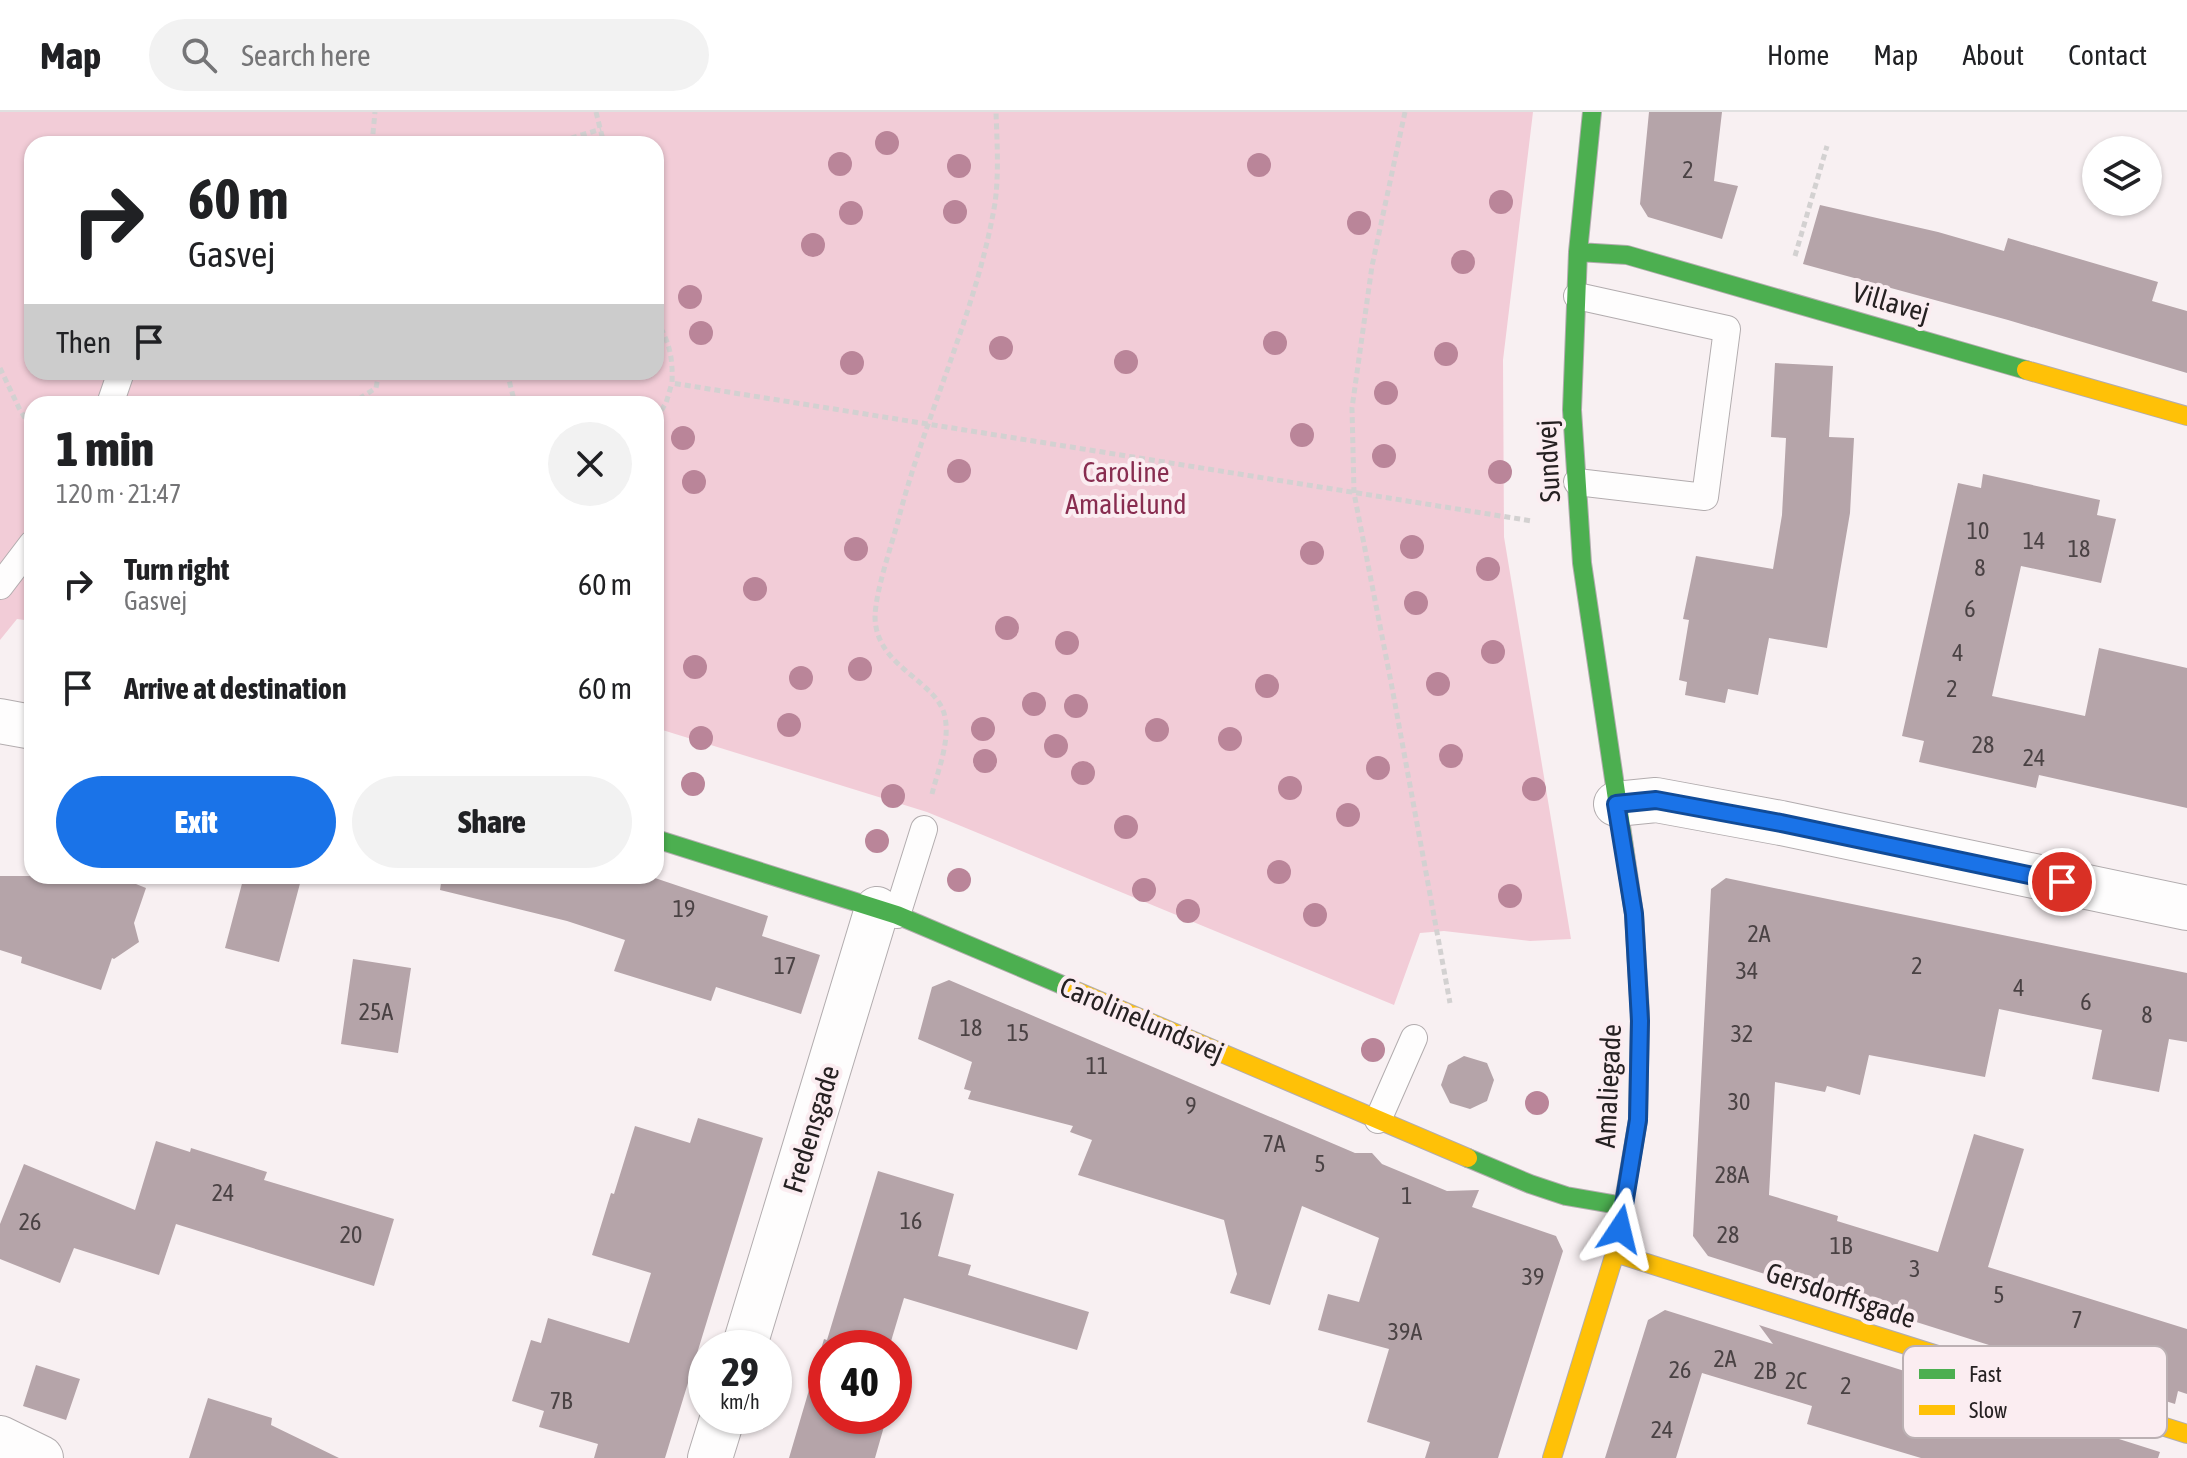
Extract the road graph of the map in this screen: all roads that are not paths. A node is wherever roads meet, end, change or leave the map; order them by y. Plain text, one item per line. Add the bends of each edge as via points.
1 (1592, 112) edge
2 (1578, 252) junction
3 (1577, 296) junction
4 (2187, 416) edge
5 (1577, 482) junction
6 (24, 554) edge
7 (0, 586) edge
8 (0, 721) edge
9 (24, 726) edge
10 (1616, 804) junction
11 (924, 829) road end
12 (664, 842) edge
13 (2187, 908) edge
14 (887, 912) junction
15 (1414, 1038) dead end
16 (1378, 1120) junction
17 (1624, 1206) junction
18 (1615, 1253) junction
19 (750, 1330) edge
20 (1909, 1346) edge
21 (2167, 1428) edge
22 (717, 1434) edge
23 (2187, 1434) edge
24 (0, 1438) edge
25 (41, 1458) edge
26 (710, 1458) edge
27 (1552, 1458) edge

1 - 2 street, Sundvej
2 - 3 street, Sundvej
2 - 4 street, Villavej via 1627,255
3 - 5 street, Sundvej via 1572,410
3 - 5 lane via 1727,329 1705,497
5 - 10 street, Sundvej via 1587,607
6 - 7 lane
8 - 9 street
10 - 13 street via 1656,800 1766,820
10 - 17 street, Amaliegade via 1634,914 1640,1021 1638,1120
11 - 14 lane
12 - 14 street, Carolinelundsvej
14 - 16 street, Carolinelundsvej
14 - 19 street, Fredensgade
15 - 16 lane
16 - 17 street, Carolinelundsvej via 1530,1184
17 - 18 street, Amaliegade
18 - 20 street, Gersdorffsgade
18 - 27 street, Amaliegade
21 - 23 street, Gersdorffsgade
22 - 26 street
24 - 25 street

